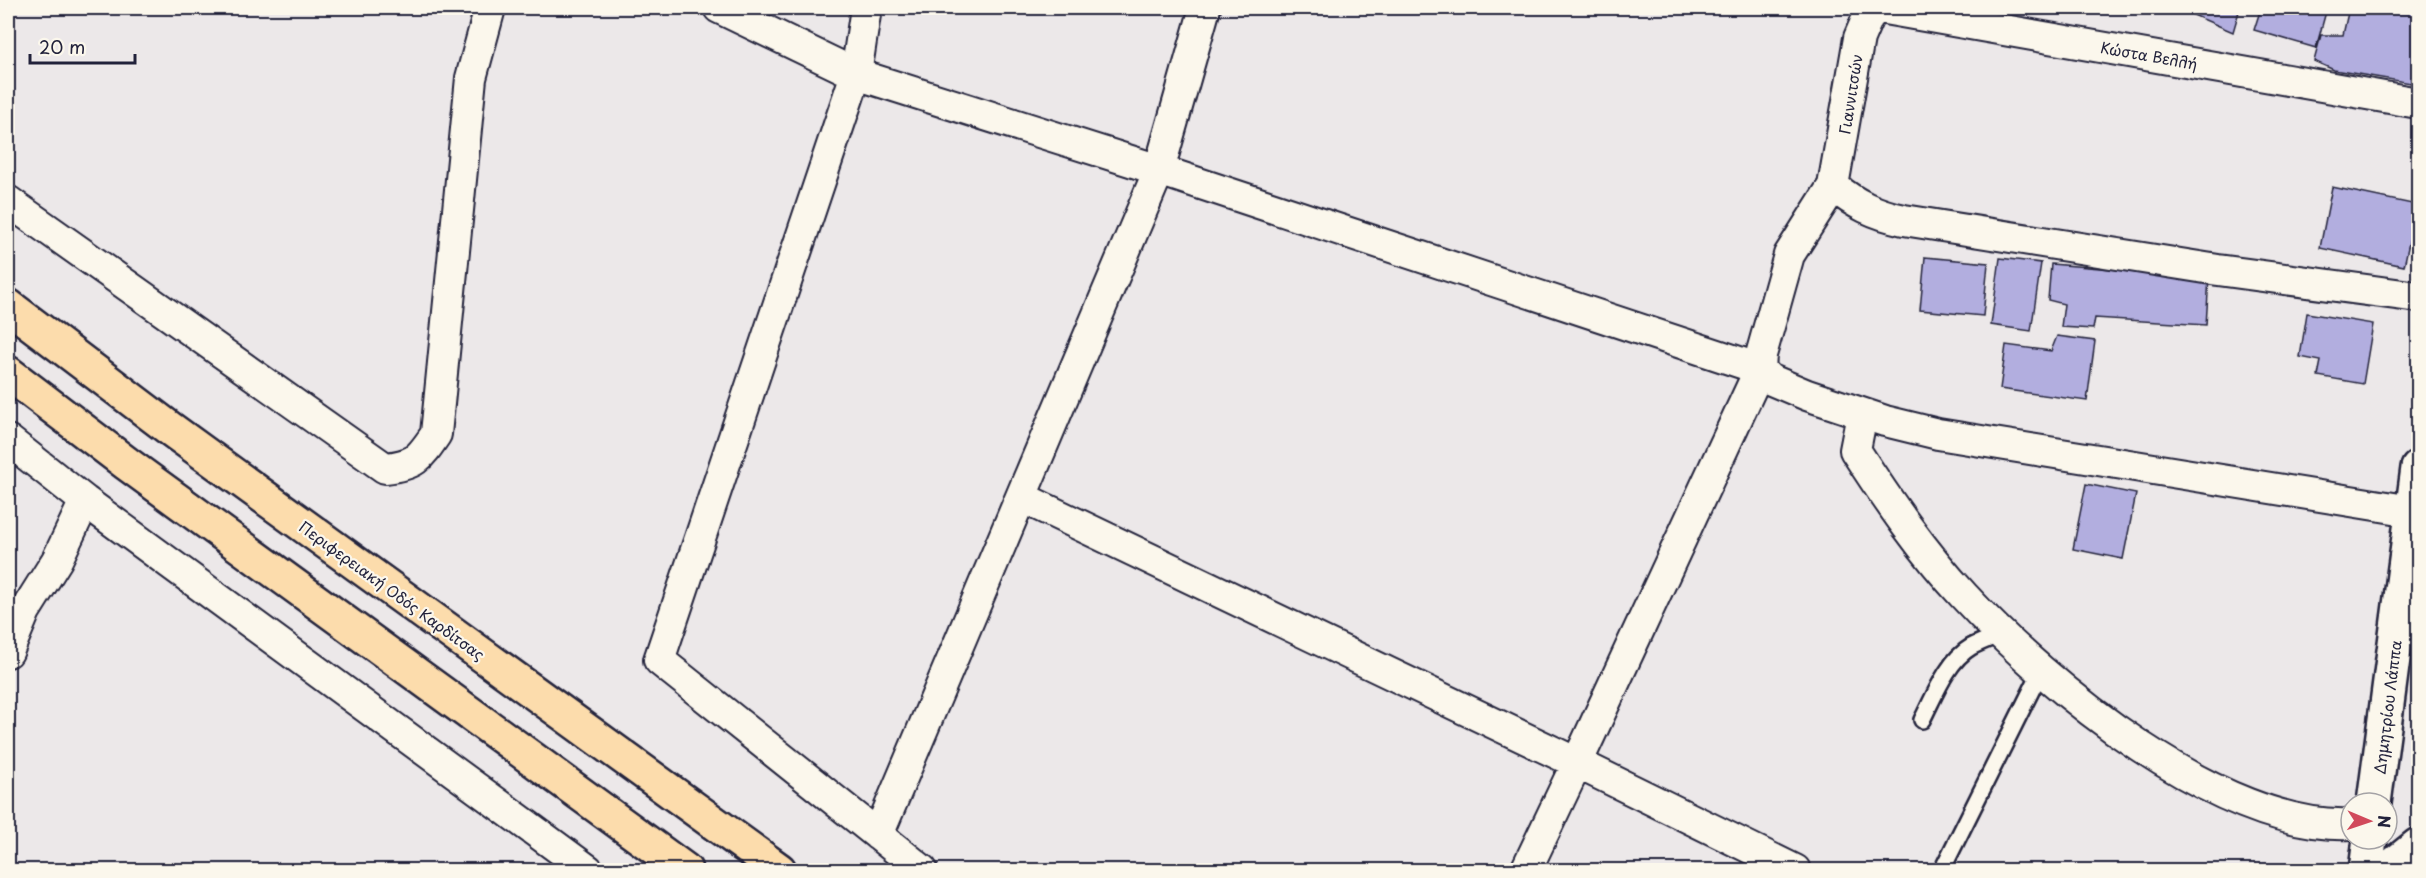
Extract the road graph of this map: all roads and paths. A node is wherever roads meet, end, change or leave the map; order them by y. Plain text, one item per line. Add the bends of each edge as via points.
1 (490, 8) edge
2 (719, 8) edge
3 (866, 8) edge
4 (1205, 8) edge
5 (1878, 8) edge
6 (856, 74) junction
7 (2418, 103) edge
8 (1159, 170) junction
9 (1833, 186) junction
10 (8, 201) edge
11 (2418, 297) edge
12 (8, 306) edge
13 (1760, 369) junction
14 (8, 373) edge
15 (1862, 414) junction
16 (8, 440) edge
17 (2418, 468) edge
18 (1021, 497) junction
19 (85, 501) junction
20 (2412, 511) junction
21 (2001, 634) junction
22 (8, 652) edge
23 (2041, 671) junction
24 (1922, 720) dead end
25 (1577, 763) junction
26 (2376, 791) edge
27 (2339, 825) edge
28 (878, 835) junction
29 (2418, 845) edge
30 (2368, 851) edge
31 (588, 870) edge
32 (685, 870) edge
33 (780, 870) edge
34 (922, 870) edge
35 (1526, 870) edge
36 (1795, 870) edge
37 (1942, 870) edge
38 (2366, 870) edge
39 (2387, 870) edge

1 - 10 street via 471,78 436,434 424,452 408,465 385,468
2 - 6 street
3 - 6 street
4 - 8 street
5 - 7 street, Κώστα Βελλή
5 - 9 street, Γιαννιτσών via 1868,17 1859,38
6 - 8 street
6 - 28 street via 659,660
8 - 13 street
8 - 18 street
9 - 11 street via 1855,204 1887,216 2218,270
9 - 13 street via 1789,255
12 - 33 main road, Περιφερειακή Οδός Καρδίτσας via 559,713
13 - 15 street via 1769,379
13 - 25 street
14 - 32 main road
15 - 20 street via 1984,443
15 - 21 street via 1855,450 1933,559
16 - 19 street
17 - 20 street, Δημητρίου Λάππα
18 - 25 street
18 - 28 street
19 - 22 street via 57,560 25,611
19 - 31 street
20 - 26 street, Δημητρίου Λάππα
21 - 23 street
21 - 24 lane via 1971,647 1959,658
23 - 27 street via 2180,772 2217,791 2294,818
23 - 37 lane
25 - 35 street
25 - 36 street
28 - 34 street
29 - 39 street
30 - 38 street

